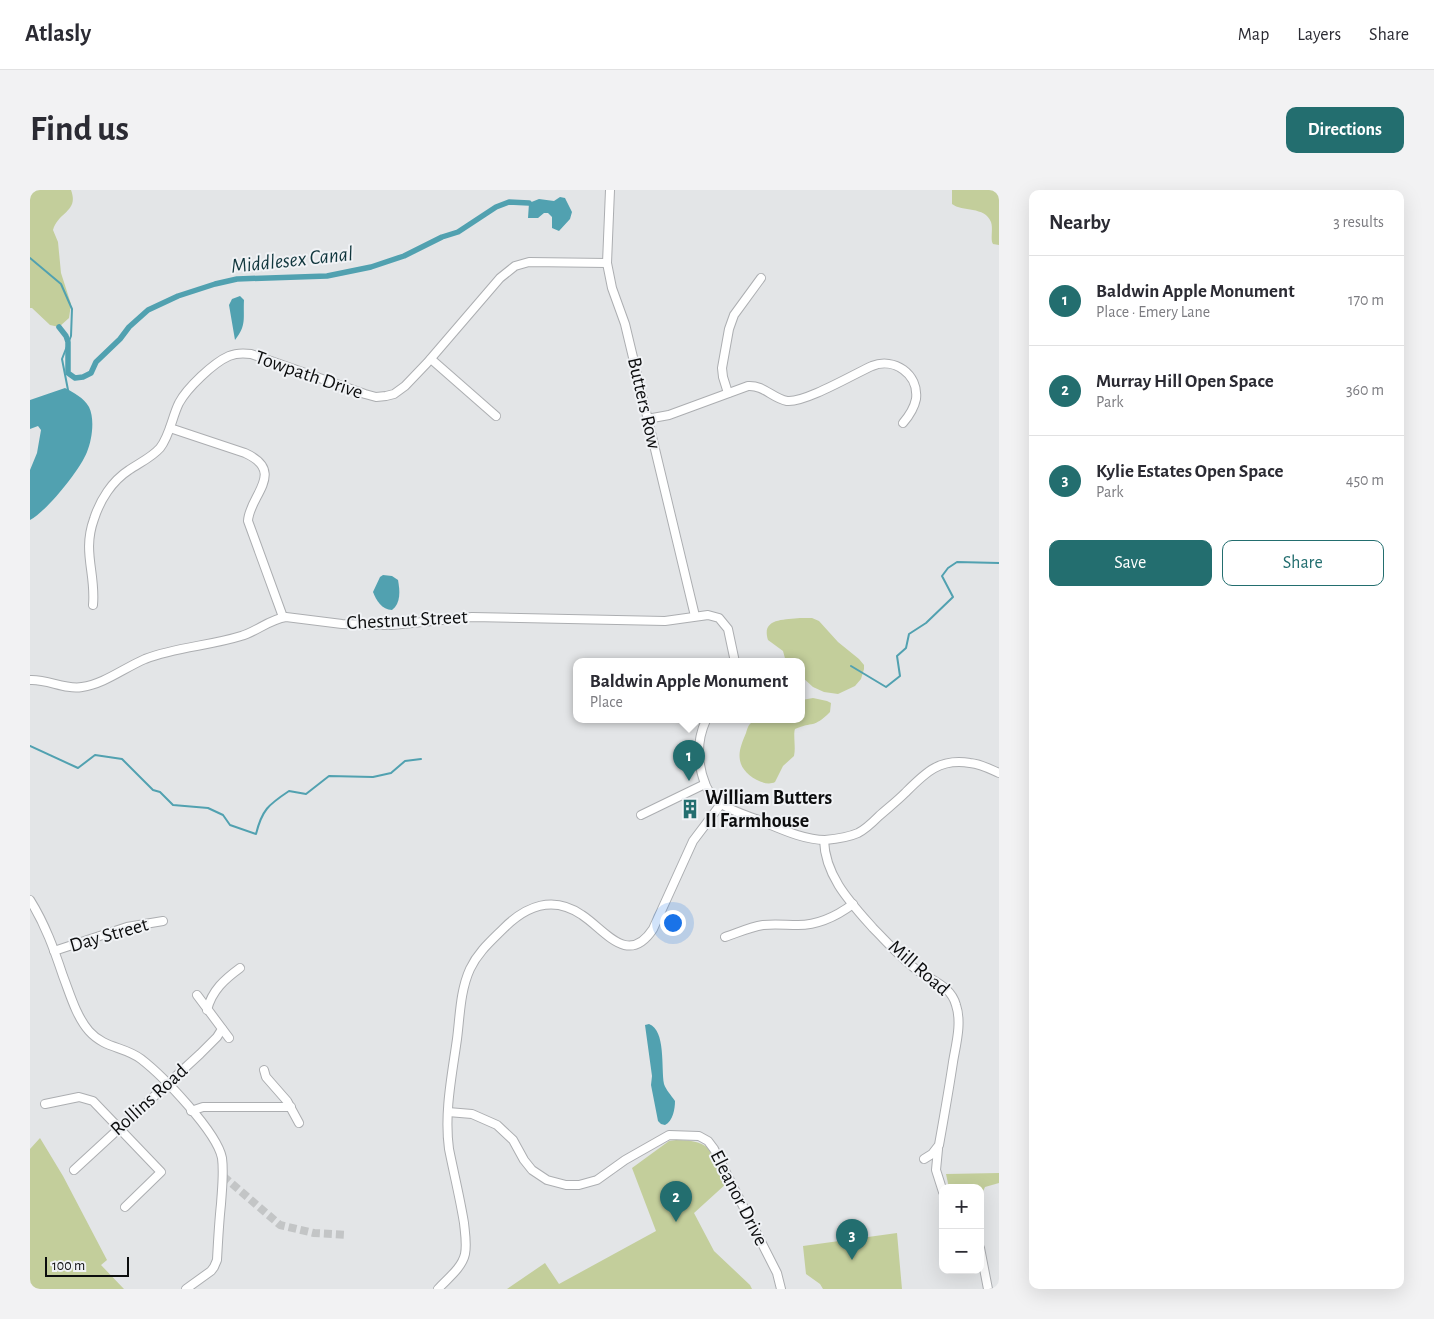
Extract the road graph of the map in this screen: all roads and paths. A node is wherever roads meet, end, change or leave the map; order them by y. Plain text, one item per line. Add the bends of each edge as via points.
1 (610, 190) edge
2 (607, 264) junction
3 (761, 278) dead end
4 (431, 359) junction
5 (728, 393) junction
6 (496, 416) dead end
7 (647, 418) junction
8 (903, 423) dead end
9 (170, 428) junction
10 (93, 605) dead end
11 (694, 616) junction
12 (283, 617) junction
13 (734, 658) edge
14 (30, 680) edge
15 (705, 723) edge
16 (999, 773) edge
17 (705, 784) junction
18 (721, 804) junction
19 (641, 814) dead end
20 (824, 840) junction
21 (30, 900) edge
22 (853, 904) junction
23 (163, 921) dead end
24 (725, 937) dead end
25 (54, 950) junction
26 (240, 968) dead end
27 (197, 995) dead end
28 (207, 1010) junction
29 (222, 1029) junction
30 (229, 1038) dead end
31 (264, 1070) dead end
32 (167, 1084) junction
33 (45, 1104) dead end
34 (291, 1106) junction
35 (191, 1110) junction
36 (448, 1112) junction
37 (299, 1123) dead end
38 (119, 1126) junction
39 (939, 1144) junction
40 (924, 1159) dead end
41 (74, 1170) dead end
42 (940, 1184) edge
43 (124, 1207) dead end
44 (984, 1268) edge
45 (186, 1289) edge
46 (438, 1289) edge
47 (781, 1289) edge
48 (988, 1289) edge

1 - 2 street, Butters Row
2 - 4 street, Towpath Drive via 529,262 514,266
2 - 7 street, Butters Row
3 - 5 street via 734,315 729,329 722,371
4 - 6 street
4 - 9 street, Towpath Drive via 400,390 382,397 255,355 234,355 221,361 186,392
5 - 7 street via 669,416
5 - 8 street via 756,386 780,399 797,400 879,363 891,364 907,371 915,386 914,406
7 - 11 street, Butters Row
9 - 10 street, Towpath Drive via 160,448 121,476 109,488 98,508 89,546
9 - 12 street via 249,455 262,468 263,487 250,509 248,521
11 - 12 street, Chestnut Street via 665,620 472,617 392,625 342,624
11 - 13 street, Chestnut Street via 714,616 724,624 730,634
12 - 14 street, Chestnut Street via 241,636 146,659 84,687
15 - 17 street via 698,748
16 - 20 street via 968,762 937,766 862,830
17 - 18 street
17 - 19 street
18 - 20 street via 786,830
18 - 36 street via 693,841 653,929 640,942 620,944 576,911 545,905 521,913 486,946 475,960 464,984
20 - 22 street, Mill Road via 833,874
21 - 25 street via 45,924
22 - 24 street via 841,913 818,922 763,925
22 - 39 street, Mill Road via 905,960 947,989 956,1002 958,1031
23 - 25 street, Day Street
25 - 32 street via 73,1002 89,1031 103,1043 136,1055
26 - 28 street via 218,987
27 - 28 street
28 - 29 street
29 - 30 street
29 - 32 street, Rollins Road
31 - 34 street via 269,1081
32 - 35 street
32 - 38 street, Rollins Road
33 - 38 street via 88,1099
34 - 35 street via 203,1106
34 - 37 street
35 - 45 street via 218,1146 223,1176 215,1265
36 - 46 street via 449,1144 466,1241 460,1266
36 - 47 street, Eleanor Drive via 472,1114 497,1125 513,1140 532,1170 547,1180 566,1185 597,1180 666,1136 702,1137 714,1149 777,1273
38 - 41 street, Rollins Road
38 - 43 street via 162,1172
39 - 40 street
39 - 42 street, Mill Road via 936,1170
44 - 48 street

